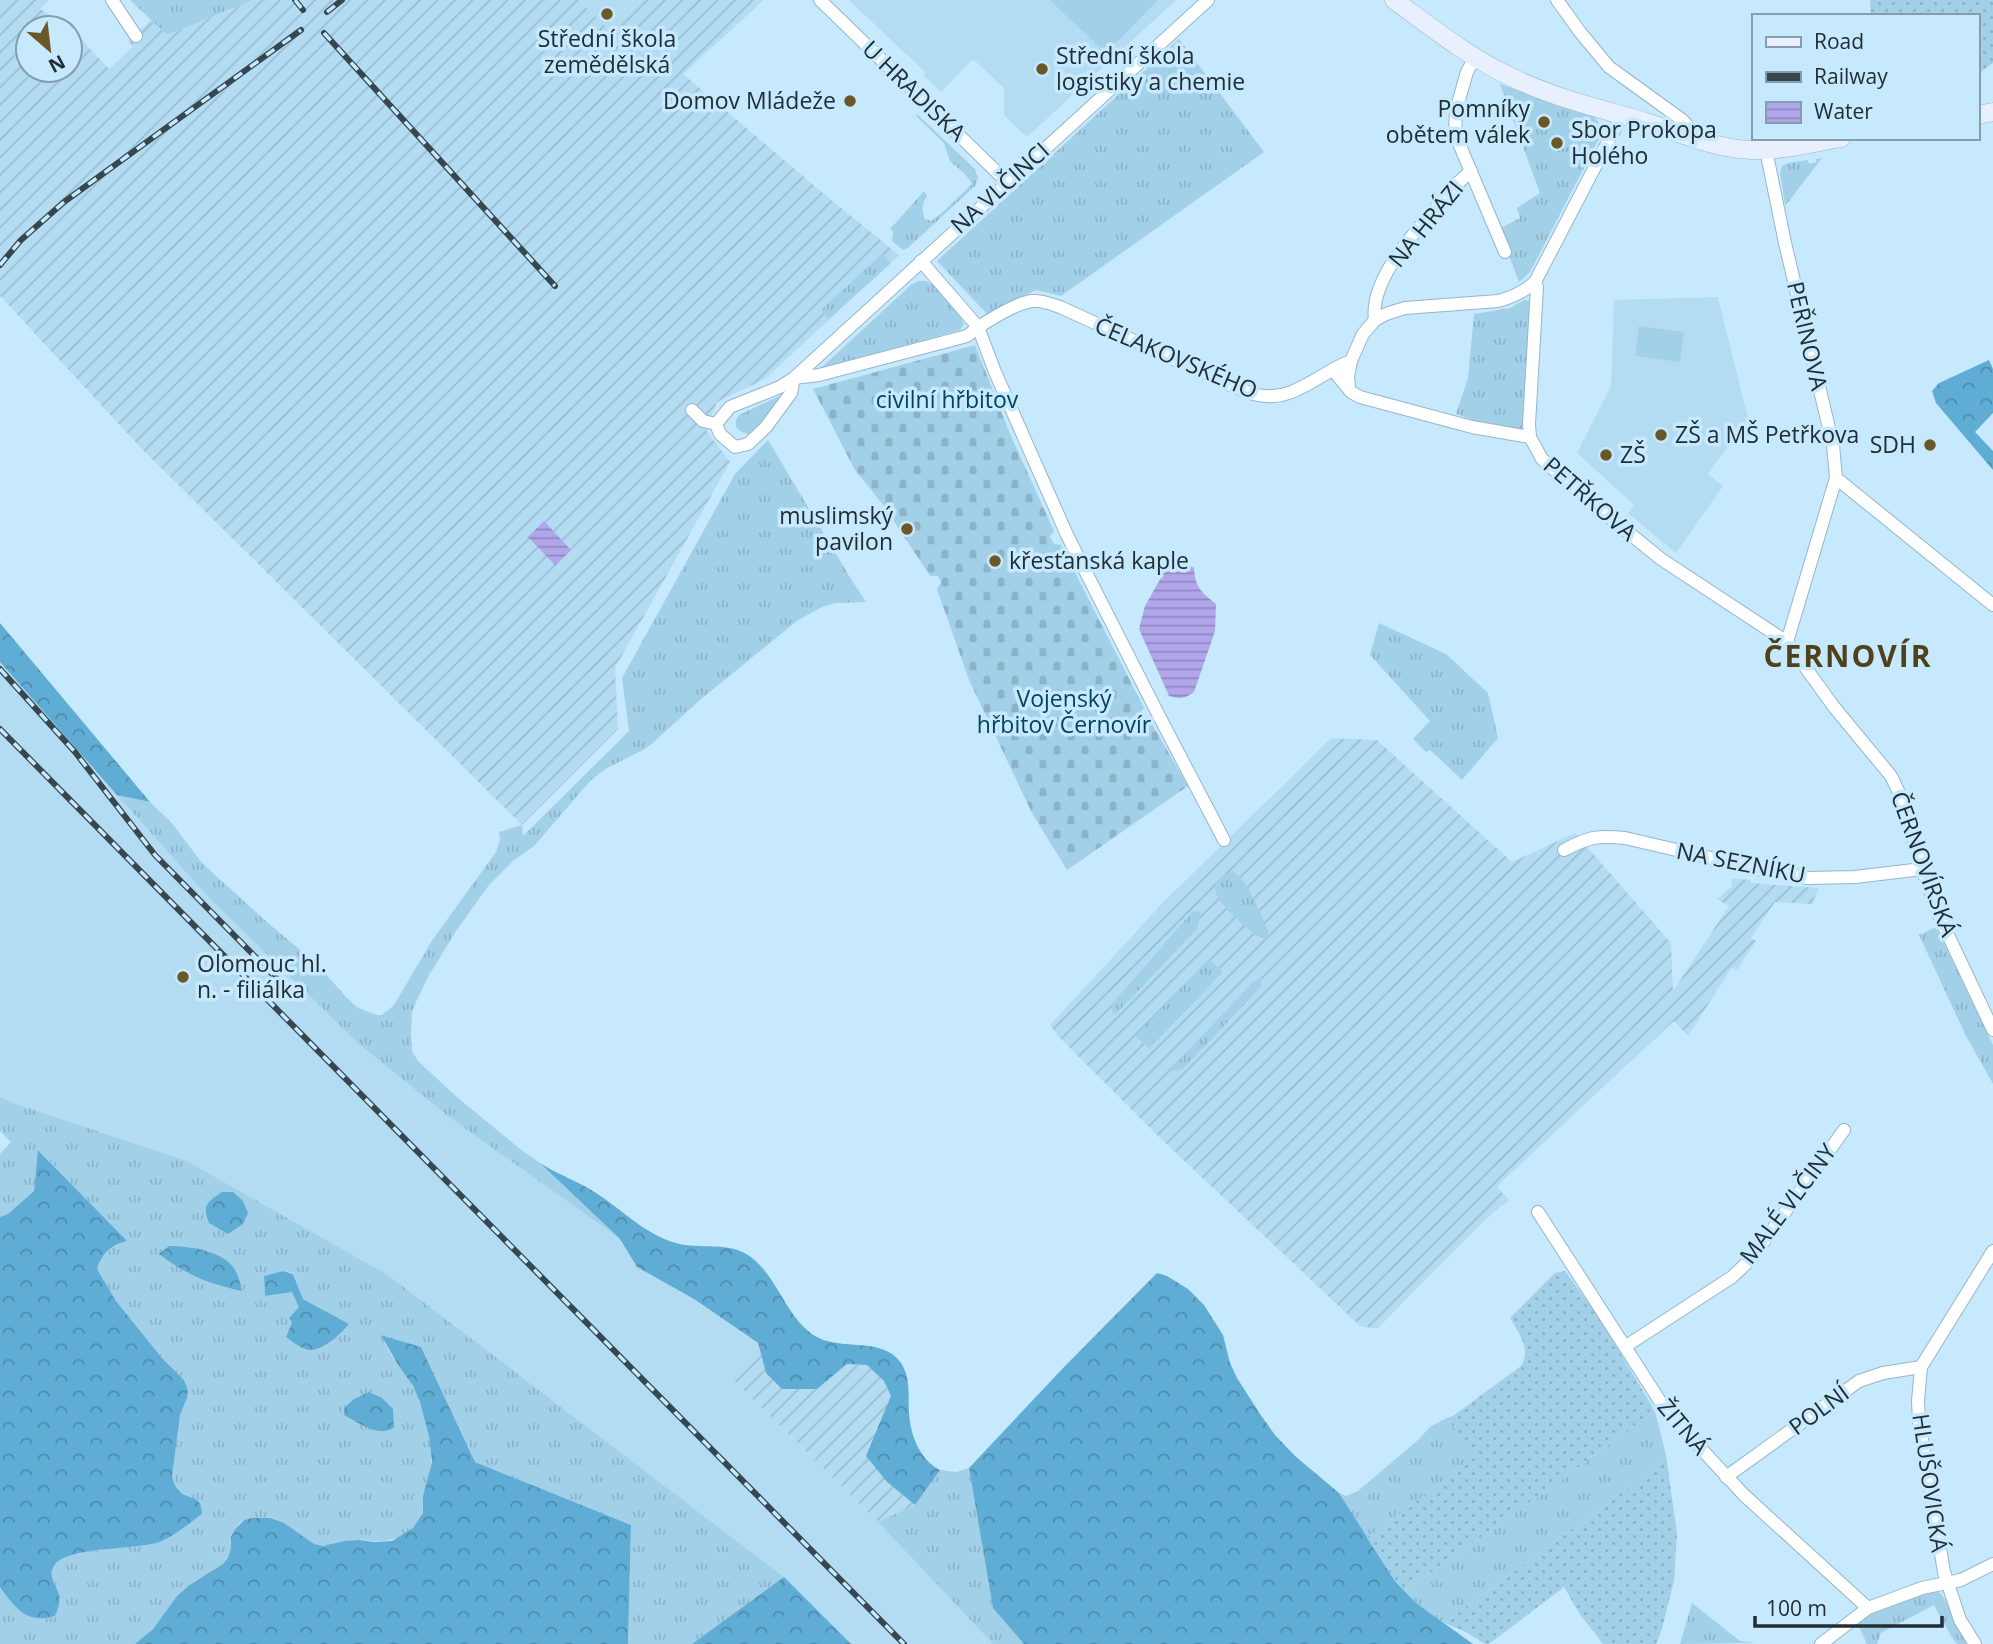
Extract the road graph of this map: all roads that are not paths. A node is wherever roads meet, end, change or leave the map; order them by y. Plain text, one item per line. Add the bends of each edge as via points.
1 (112, 0) edge
2 (820, 0) edge
3 (1208, 0) edge
4 (1394, 0) edge
5 (1547, 0) edge
6 (1561, 6) edge
7 (136, 36) dead end
8 (1475, 57) junction
9 (1622, 115) junction
10 (1693, 137) junction
11 (1828, 140) edge
12 (1766, 150) junction
13 (1471, 171) junction
14 (1007, 183) junction
15 (1505, 253) dead end
16 (921, 261) junction
17 (1535, 282) junction
18 (1374, 320) junction
19 (978, 327) junction
20 (1351, 361) junction
21 (1333, 370) junction
22 (794, 378) junction
23 (1349, 388) junction
24 (692, 410) dead end
25 (716, 424) junction
26 (1530, 437) junction
27 (1836, 478) junction
28 (1993, 605) edge
29 (1787, 642) junction
30 (1224, 840) dead end
31 (1564, 850) dead end
32 (1922, 869) junction
33 (1993, 1030) edge
34 (1844, 1130) dead end
35 (1538, 1212) dead end
36 (1993, 1251) edge
37 (1626, 1346) junction
38 (1921, 1367) junction
39 (1726, 1476) junction
40 (1993, 1564) edge
41 (1947, 1583) junction
42 (1868, 1608) junction
43 (1821, 1644) edge
44 (1975, 1644) edge

1 - 7 street
2 - 14 street, U HRADISKA
3 - 14 street, NA VLČINCI
4 - 8 street
5 - 6 street
6 - 10 street via 1614,71 1681,120
8 - 9 street via 1527,84
8 - 13 street via 1466,72 1454,123
9 - 10 street
9 - 17 street
10 - 12 street
11 - 12 street
12 - 27 street, PEŘINOVA via 1833,445
13 - 15 street
13 - 18 street, NA HRÁZI via 1395,257 1380,287
14 - 16 street, NA VLČINCI
16 - 19 street
16 - 22 street, NA VLČINCI
17 - 18 street via 1512,298 1405,308
17 - 26 street, PETŘKOVA
18 - 20 street
19 - 21 street, ČELAKOVSKÉHO via 1025,302 1044,302 1258,396 1282,395
19 - 22 street, ČELAKOVSKÉHO via 967,336
19 - 30 street via 1067,535
20 - 21 street, ČELAKOVSKÉHO
20 - 23 street
21 - 23 street
22 - 25 street, NA VLČINCI via 730,407
22 - 25 street, NA VLČINCI via 791,393 748,444 735,447 719,434
23 - 26 street via 1364,399
24 - 25 street via 703,421
26 - 29 street, PETŘKOVA via 1547,464 1648,550
27 - 28 street
27 - 29 street, PEŘINOVA
29 - 32 street, ČERNOVÍRSKÁ via 1891,776
31 - 32 street, NA SEZNÍKU via 1587,838 1606,836 1807,878
32 - 33 street, ČERNOVÍRSKÁ
34 - 37 street, MALÉ VLČINY via 1752,1258 1732,1277
35 - 37 street, ŽITNÁ
36 - 38 street, HLUŠOVICKÁ
37 - 39 street, ŽITNÁ via 1667,1412
38 - 39 street, POLNÍ via 1859,1381
38 - 41 street, HLUŠOVICKÁ via 1919,1422
39 - 42 street, ŽITNÁ
40 - 41 street
41 - 42 street
41 - 44 street, HLUŠOVICKÁ via 1960,1620
42 - 43 street

